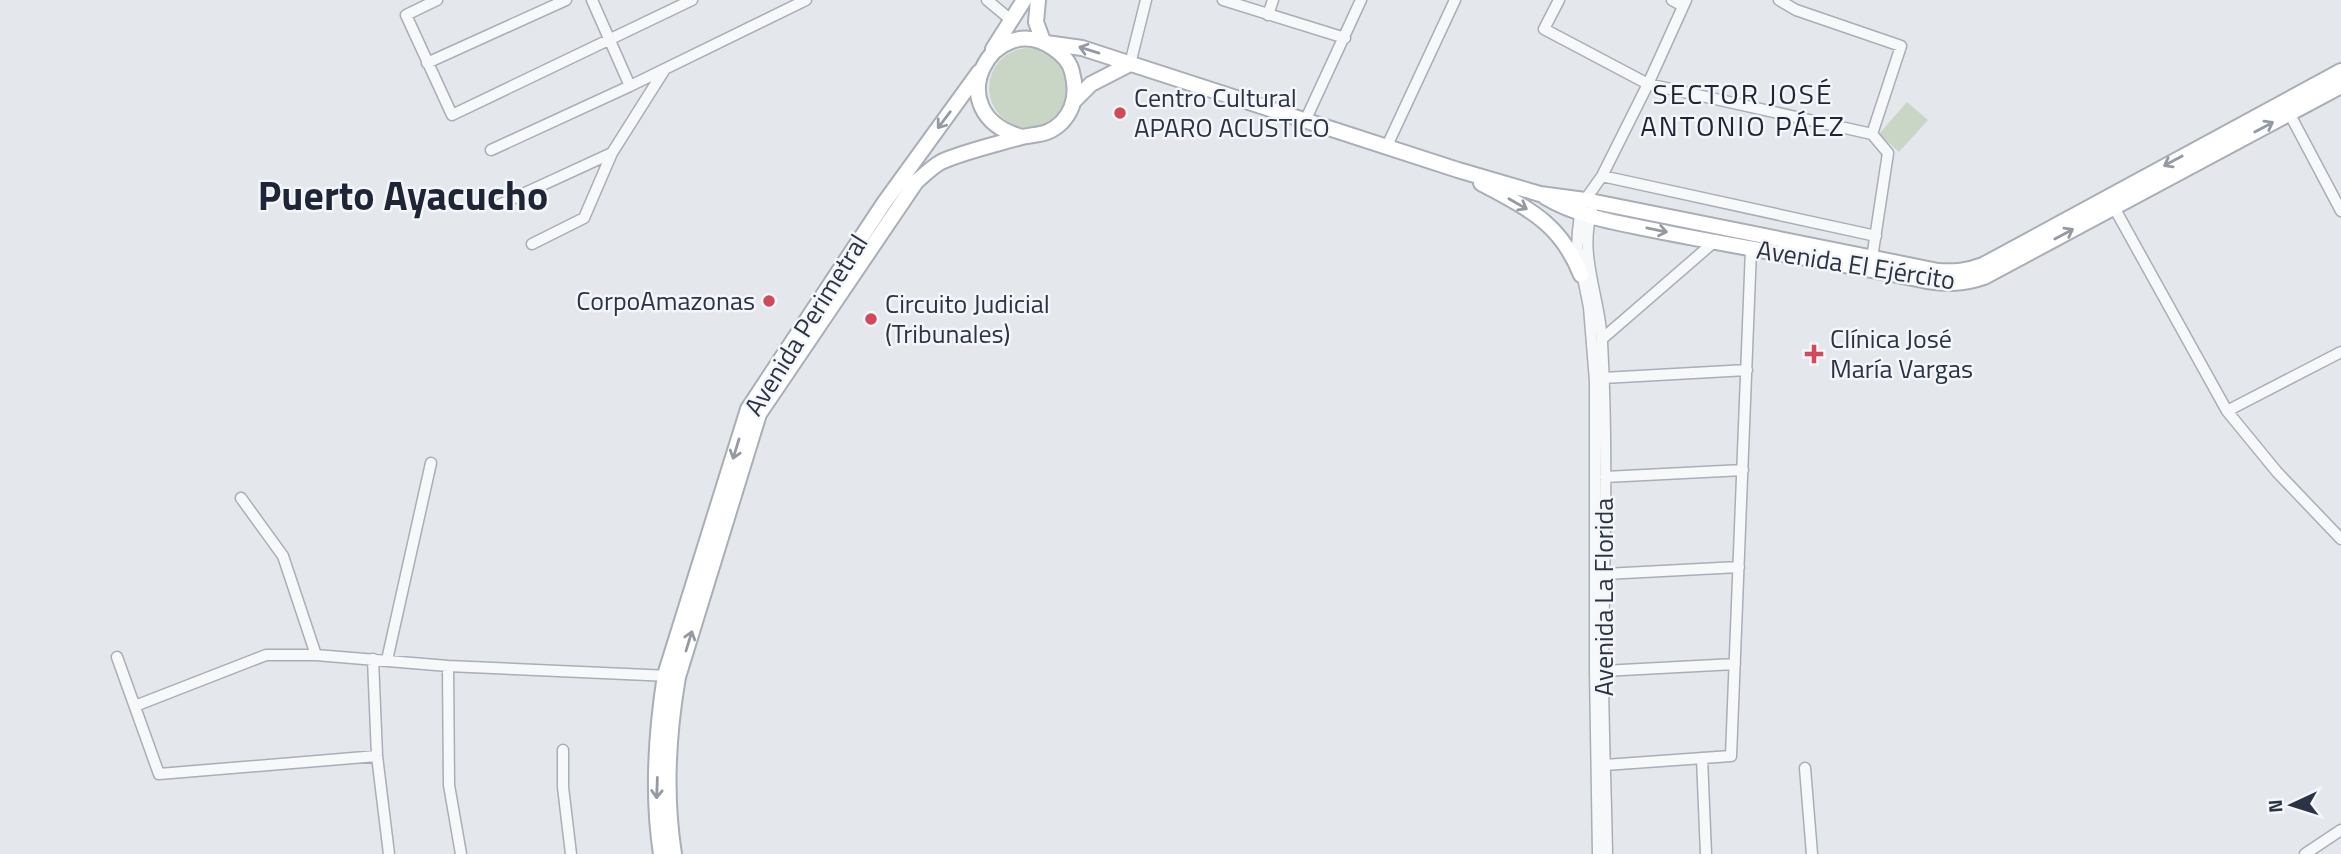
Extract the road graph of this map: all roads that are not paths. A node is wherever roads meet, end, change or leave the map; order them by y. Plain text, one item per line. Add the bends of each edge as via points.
1 (437, 0) edge
2 (566, 0) edge
3 (592, 0) edge
4 (692, 0) edge
5 (806, 0) edge
6 (987, 0) edge
7 (1024, 0) edge
8 (1038, 0) edge
9 (1146, 0) edge
10 (1223, 0) edge
11 (1273, 0) edge
12 (1361, 0) edge
13 (1455, 0) edge
14 (1559, 0) edge
15 (1672, 0) edge
16 (1779, 0) edge
17 (1685, 3) edge
18 (1268, 15) junction
19 (1011, 20) junction
20 (1345, 38) junction
21 (609, 40) junction
22 (1045, 42) junction
23 (428, 63) junction
24 (1130, 64) junction
25 (984, 65) junction
26 (665, 69) junction
27 (2341, 71) edge
28 (1648, 84) junction
29 (630, 86) junction
30 (2341, 86) edge
31 (1074, 101) junction
32 (2286, 108) junction
33 (1306, 121) junction
34 (1872, 134) junction
35 (1021, 137) junction
36 (1386, 148) junction
37 (491, 150) dead end
38 (612, 153) junction
39 (1458, 170) junction
40 (1602, 176) junction
41 (2111, 201) junction
42 (499, 205) dead end
43 (1587, 208) junction
44 (2341, 211) edge
45 (1876, 236) junction
46 (1714, 242) junction
47 (532, 244) dead end
48 (1751, 249) junction
49 (1872, 258) junction
50 (1581, 275) junction
51 (1602, 339) junction
52 (2341, 352) edge
53 (1747, 370) junction
54 (1603, 378) junction
55 (2227, 411) junction
56 (431, 463) dead end
57 (1743, 470) junction
58 (1605, 477) junction
59 (241, 498) dead end
60 (2341, 539) edge
61 (1739, 567) junction
62 (1605, 574) junction
63 (316, 655) junction
64 (117, 657) dead end
65 (373, 659) junction
66 (387, 660) junction
67 (1735, 664) junction
68 (448, 666) junction
69 (1603, 671) junction
70 (671, 676) junction
71 (135, 706) junction
72 (563, 750) dead end
73 (377, 756) junction
74 (1702, 758) junction
75 (1605, 765) junction
76 (1805, 768) dead end
77 (2341, 830) edge
78 (389, 854) edge
79 (461, 854) edge
80 (570, 854) edge
81 (662, 854) edge
82 (674, 854) edge
83 (1598, 854) edge
84 (1607, 854) edge
85 (1706, 854) edge
86 (1812, 854) edge
87 (2305, 854) edge

1 - 23 street via 406,15
2 - 23 street
3 - 21 street
4 - 21 street
5 - 26 street
6 - 19 street
7 - 19 street, Avenida Perimetral
8 - 22 street via 1036,22
9 - 24 street
10 - 18 street
11 - 18 street
12 - 20 street
13 - 36 street
14 - 28 street via 1544,29
15 - 17 street
16 - 34 street via 1901,46
17 - 28 street
18 - 20 street
19 - 25 street, Avenida Perimetral
20 - 33 street
21 - 23 street via 452,115
21 - 29 street
24 -> 22 street, Avenida El Ejército
22 - 25 street via 1009,42 994,51
22 - 31 street via 1071,67 1076,83
24 - 31 street via 1091,85
24 - 33 street, Avenida El Ejército
25 - 35 street via 978,80 984,111 993,124
25 -> 70 street, Avenida Perimetral via 884,203 748,409
26 - 29 street
26 - 38 street
27 - 32 street, Avenida El Ejército
28 - 34 street
28 - 40 street
29 - 37 street
30 - 32 street, Avenida El Ejército
31 - 35 street via 1055,129
32 - 41 street, Avenida El Ejército
32 - 44 street
33 - 36 street, Avenida El Ejército
34 - 45 street via 1888,153
70 -> 35 street, Avenida Perimetral via 759,414 916,182 942,162
36 - 39 street, Avenida El Ejército
38 - 42 street
38 - 47 street via 584,218
39 - 43 street, Avenida El Ejército
39 -> 50 street via 1541,218 1568,245
40 - 43 street
40 - 45 street
48 -> 41 street, Avenida El Ejército via 1954,284 1970,282
41 - 49 street, Avenida El Ejército via 1968,271 1938,271
41 - 55 street
43 -> 46 street, Avenida El Ejército
43 - 49 street, Avenida El Ejército
43 - 50 street via 1577,248
43 - 51 street, Avenida La Florida via 1587,253
45 - 49 street
46 - 48 street, Avenida El Ejército
46 - 51 street
48 - 53 street
50 - 83 street via 1589,307 1594,370
51 - 54 street, Avenida La Florida
52 - 55 street
53 - 54 street
53 - 57 street
54 - 58 street, Avenida La Florida
55 - 60 street
56 - 66 street
57 - 58 street
57 - 61 street
58 - 62 street, Avenida La Florida
59 - 63 street via 283,556
61 - 62 street
61 - 67 street
62 - 69 street, Avenida La Florida
63 - 65 street
63 - 71 street via 266,655
64 - 71 street
65 - 66 street
65 - 73 street
66 - 68 street
67 - 69 street
67 - 74 street via 1731,756
68 - 70 street
68 - 79 street via 449,785
69 - 75 street, Avenida La Florida
70 -> 81 street, Avenida Perimetral via 659,712 656,823
70 - 82 street, Avenida Perimetral via 669,820
71 - 73 street via 159,774
72 - 80 street
73 - 78 street
74 - 75 street
74 - 85 street
75 - 84 street, Avenida La Florida
76 - 86 street
77 - 87 street

